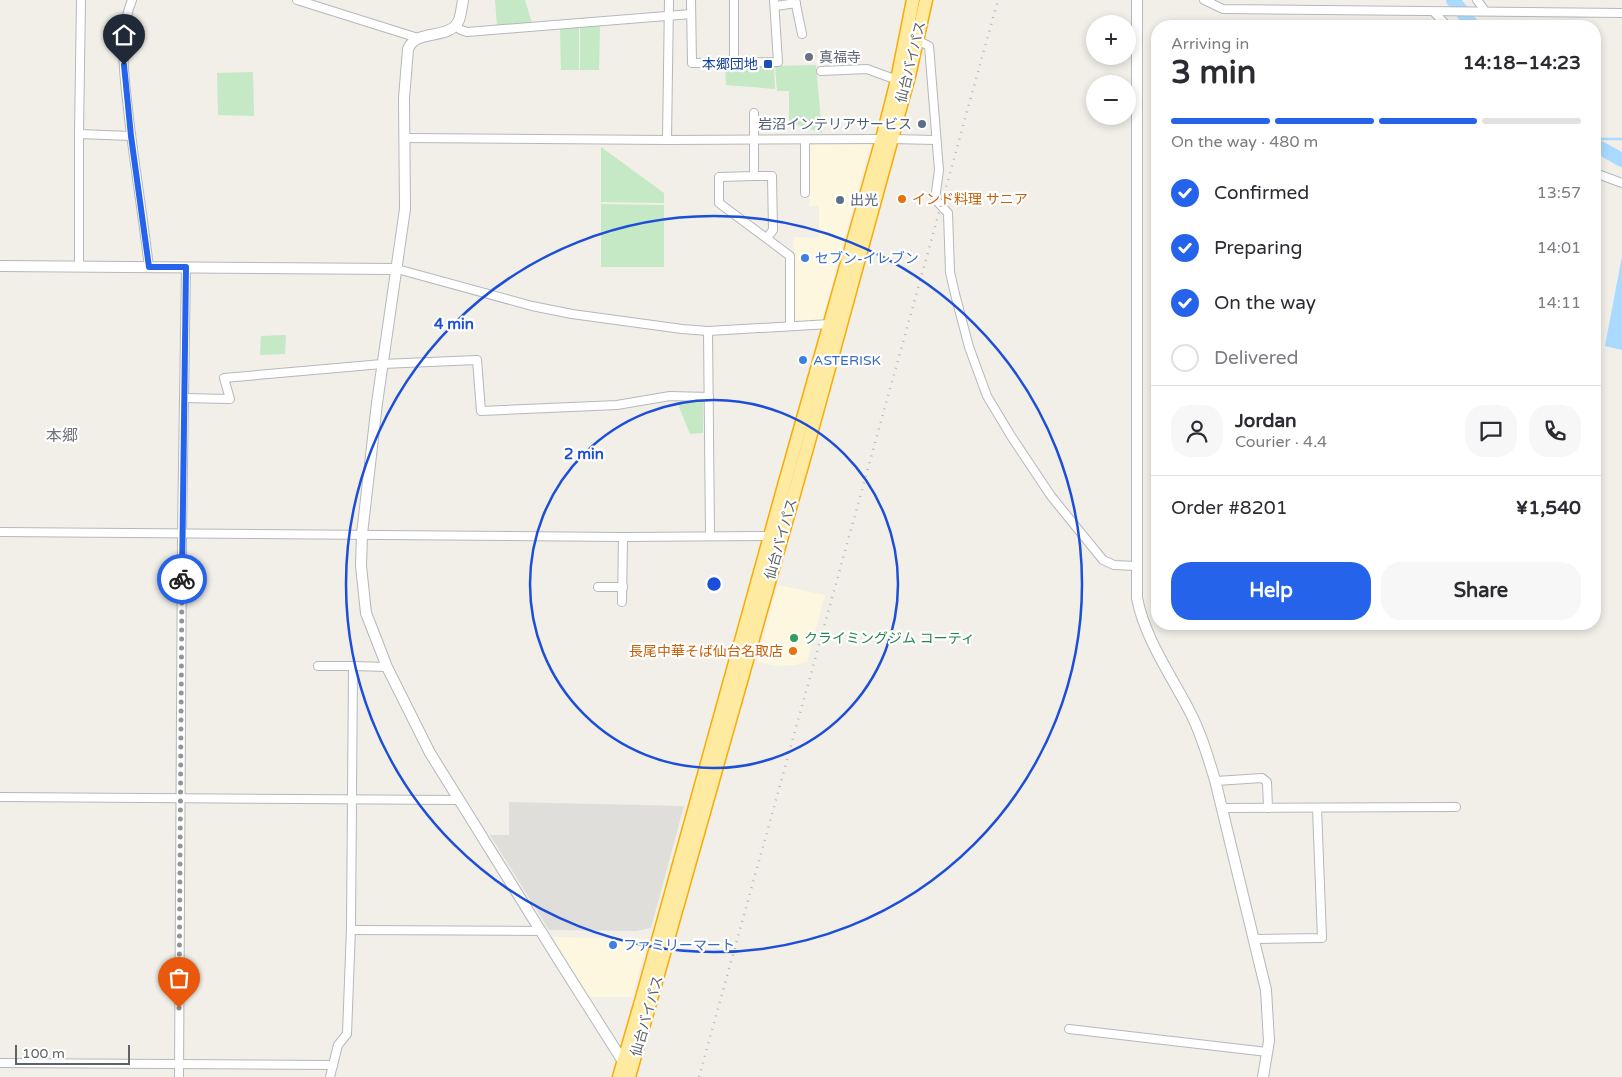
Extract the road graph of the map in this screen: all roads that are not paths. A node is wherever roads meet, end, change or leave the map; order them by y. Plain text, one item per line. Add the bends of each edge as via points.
1 (81, 0) edge
2 (132, 0) edge
3 (297, 0) edge
4 (463, 0) edge
5 (669, 0) edge
6 (691, 0) edge
7 (734, 0) edge
8 (913, 0) edge
9 (926, 0) edge
10 (1137, 0) edge
11 (1204, 0) edge
12 (1477, 0) edge
13 (796, 1) edge
14 (775, 3) edge
15 (1483, 11) junction
16 (1437, 12) junction
17 (1622, 13) edge
18 (691, 14) junction
19 (669, 15) junction
20 (1443, 20) edge
21 (456, 26) junction
22 (802, 34) dead end
23 (418, 38) junction
24 (917, 40) junction
25 (734, 62) junction
26 (821, 70) dead end
27 (897, 80) junction
28 (754, 113) dead end
29 (78, 134) junction
30 (131, 136) junction
31 (405, 138) junction
32 (887, 139) junction
33 (667, 140) junction
34 (755, 140) junction
35 (805, 140) junction
36 (936, 140) junction
37 (1601, 175) edge
38 (754, 176) junction
39 (1622, 183) edge
40 (805, 193) dead end
41 (767, 238) junction
42 (0, 266) edge
43 (79, 267) junction
44 (149, 267) junction
45 (186, 267) junction
46 (396, 269) junction
47 (830, 324) junction
48 (790, 326) junction
49 (708, 331) junction
50 (382, 364) junction
51 (709, 397) junction
52 (184, 398) junction
53 (0, 532) edge
54 (182, 533) junction
55 (362, 534) junction
56 (710, 536) junction
57 (624, 537) junction
58 (776, 538) junction
59 (1136, 566) junction
60 (598, 587) dead end
61 (623, 587) junction
62 (622, 602) dead end
63 (318, 666) dead end
64 (353, 666) junction
65 (388, 667) junction
66 (1216, 781) junction
67 (0, 798) edge
68 (352, 798) junction
69 (180, 799) junction
70 (459, 800) junction
71 (1456, 807) dead end
72 (1223, 808) junction
73 (1268, 808) junction
74 (1317, 808) junction
75 (351, 930) junction
76 (541, 931) junction
77 (1255, 939) junction
78 (1069, 1028) dead end
79 (1267, 1052) junction
80 (0, 1063) edge
81 (624, 1063) junction
82 (179, 1064) junction
83 (332, 1065) junction
84 (179, 1077) edge
85 (330, 1077) edge
86 (619, 1077) edge
87 (629, 1077) edge
88 (1263, 1077) edge

1 - 29 street
2 - 30 street via 125,16 124,34
3 - 23 street
4 - 21 street
5 - 19 street
6 - 18 street
7 - 25 street
8 - 27 highway, 仙台バイパス
9 - 24 highway, 仙台バイパス
10 - 59 street
11 - 16 street via 1223,9
12 - 15 street
13 - 14 street
13 - 22 street
14 - 25 street via 778,62
15 - 16 street
15 - 17 street
16 - 20 street
18 - 19 street
18 - 25 street via 692,63
19 - 21 street via 466,32
19 - 33 street
21 - 23 street
23 - 31 street via 408,49
24 - 32 highway, 仙台バイパス
24 - 36 street via 929,46
26 - 27 street via 867,69
27 - 32 highway, 仙台バイパス
28 - 34 street
29 - 30 street
29 - 43 street
30 - 44 street
31 - 33 street
31 - 46 street via 405,209
32 - 35 street
32 - 36 street
32 - 47 highway, 仙台バイパス
32 - 58 highway, 仙台バイパス
33 - 34 street
34 - 35 street
34 - 38 street
35 - 40 street
36 - 59 street via 936,199 948,214 950,272 987,396 1052,496 1103,560 1114,565
37 - 39 street
38 - 41 street via 772,176 773,230
38 - 41 street via 719,176 719,203
41 - 48 street via 790,256
42 - 43 street
43 - 44 street
44 - 45 street
45 - 46 street
45 - 52 street
46 - 49 street via 548,309
46 - 50 street
47 - 48 street
47 - 58 highway, 仙台バイパス
48 - 49 street
49 - 51 street
50 - 51 street via 477,360 481,411 618,404 670,396
50 - 52 street via 224,378 230,399
50 - 55 street
51 - 56 street
52 - 54 street
53 - 54 street
54 - 55 street
54 - 69 street
55 - 57 street
55 - 65 street via 360,566 366,613
56 - 57 street
56 - 58 street
57 - 61 street
58 - 81 highway, 仙台バイパス
58 - 87 highway, 仙台バイパス
59 - 66 street via 1140,616 1191,715
60 - 61 street
61 - 62 street
63 - 64 street
64 - 65 street
64 - 68 street
65 - 70 street via 430,753
66 - 72 street
66 - 73 street via 1262,778 1267,782
67 - 69 street
68 - 69 street
68 - 70 street
68 - 75 street
69 - 82 street
70 - 76 street
71 - 74 street
72 - 73 street
72 - 77 street
73 - 74 street
74 - 77 street via 1322,938
75 - 76 street
75 - 83 street via 347,1034 338,1044
76 - 81 street
77 - 79 street via 1266,990
78 - 79 street
79 - 88 street
80 - 82 street
81 - 86 highway, 仙台バイパス
82 - 83 street
82 - 84 street
83 - 85 street

